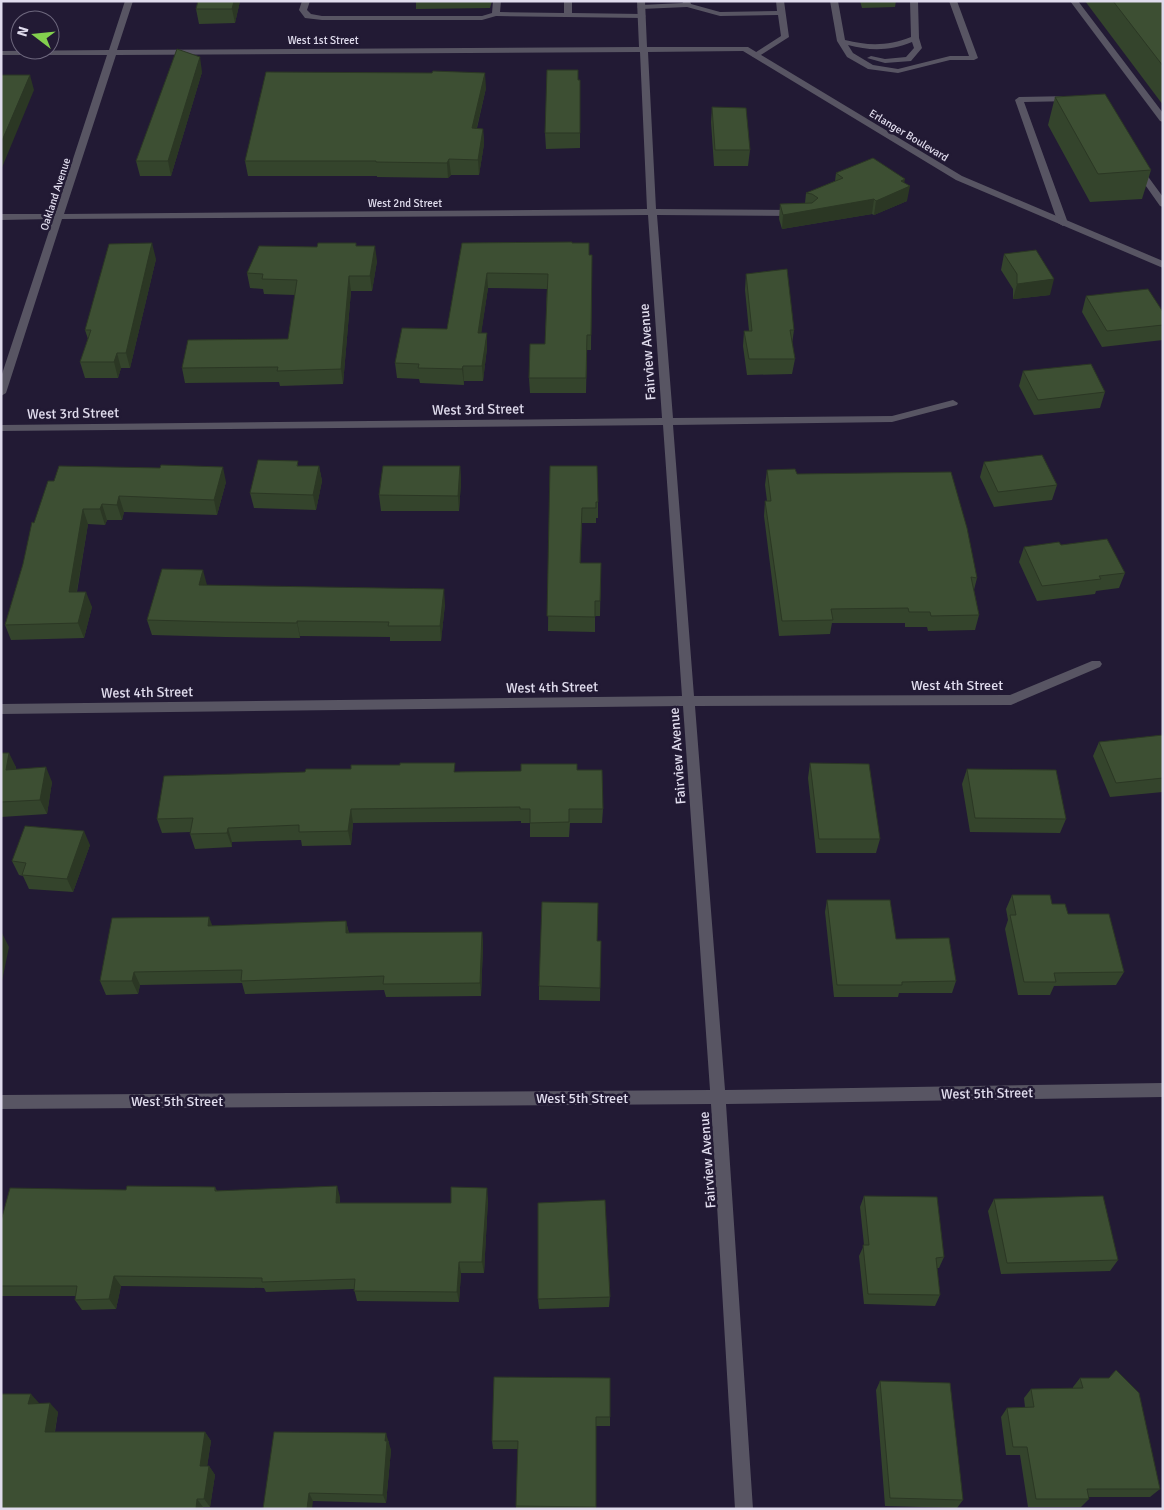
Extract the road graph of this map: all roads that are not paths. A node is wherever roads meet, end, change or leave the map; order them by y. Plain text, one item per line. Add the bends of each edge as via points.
1 (129, 1) edge
2 (306, 1) edge
3 (497, 1) edge
4 (568, 1) edge
5 (780, 1) edge
6 (834, 1) edge
7 (914, 1) edge
8 (953, 1) edge
9 (1074, 1) edge
10 (687, 3) edge
11 (641, 4) edge
12 (781, 13) junction
13 (496, 14) junction
14 (568, 15) junction
15 (642, 16) junction
16 (915, 38) junction
17 (841, 41) junction
18 (644, 48) junction
19 (1, 53) edge
20 (113, 53) junction
21 (849, 53) junction
22 (756, 56) junction
23 (1079, 98) edge
24 (1163, 119) edge
25 (1134, 163) edge
26 (1163, 204) edge
27 (652, 212) junction
28 (809, 213) edge
29 (1, 217) edge
30 (60, 217) junction
31 (1063, 223) junction
32 (1163, 265) edge
33 (1, 393) edge
34 (953, 404) dead end
35 (667, 421) junction
36 (1, 428) edge
37 (1096, 664) dead end
38 (688, 701) junction
39 (1, 709) edge
40 (1163, 1090) edge
41 (718, 1097) junction
42 (1, 1102) edge
43 (744, 1509) edge

1 - 20 street, Oakland Avenue
2 - 13 street via 303,10 308,16 322,18 482,18
3 - 13 street
4 - 14 street
5 - 12 street
6 - 17 street
7 - 16 street
8 - 21 street via 974,58 950,58 898,71 871,67
9 - 24 street
10 - 11 street
10 - 12 street via 720,14
11 - 15 street, Fairview Avenue
12 - 22 street via 785,37
13 - 14 street
14 - 15 street
15 - 18 street, Fairview Avenue
16 - 17 street via 896,47 865,48
16 - 21 street via 918,48 908,59 884,61
17 - 21 street
18 - 20 street, West 1st Street
18 - 22 street, Erlanger Boulevard via 745,49
18 - 27 street, Fairview Avenue
19 - 20 street, West 1st Street
20 - 30 street, Oakland Avenue
22 - 31 street, Erlanger Boulevard via 959,178
23 - 31 street via 1019,100
25 - 26 street
27 - 28 street, West 2nd Street
27 - 30 street, West 2nd Street
27 - 35 street, Fairview Avenue
29 - 30 street, West 2nd Street
30 - 33 street, Oakland Avenue
31 - 32 street, Erlanger Boulevard
34 - 35 street, West 3rd Street via 892,419
35 - 36 street, West 3rd Street
35 - 38 street, Fairview Avenue
37 - 38 street, West 4th Street via 1011,700
38 - 39 street, West 4th Street
38 - 41 street, Fairview Avenue
40 - 41 street, West 5th Street
41 - 42 street, West 5th Street
41 - 43 street, Fairview Avenue

